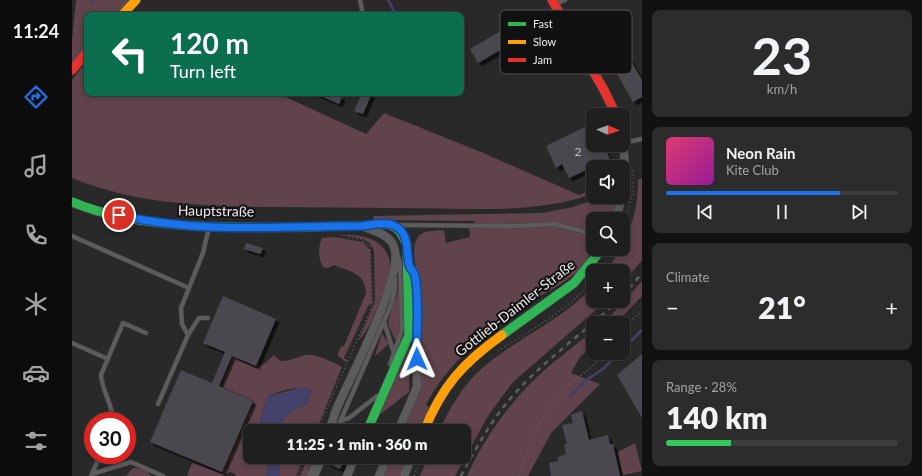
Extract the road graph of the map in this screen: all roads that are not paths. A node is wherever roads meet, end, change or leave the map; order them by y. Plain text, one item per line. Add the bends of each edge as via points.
1 (136, 0) edge
2 (360, 0) edge
3 (565, 0) edge
4 (554, 2) edge
5 (125, 12) edge
6 (362, 12) edge
7 (84, 56) edge
8 (72, 70) edge
9 (595, 74) edge
10 (613, 108) edge
11 (642, 139) edge
12 (630, 141) edge
13 (72, 202) edge
14 (394, 225) junction
15 (209, 226) junction
16 (362, 226) junction
17 (586, 234) edge
18 (72, 236) edge
19 (395, 248) junction
20 (596, 256) edge
21 (409, 266) junction
22 (394, 271) junction
23 (189, 288) junction
24 (380, 310) junction
25 (208, 318) dead end
26 (384, 322) junction
27 (146, 333) dead end
28 (188, 335) junction
29 (409, 335) junction
30 (72, 343) edge
31 (416, 345) junction
32 (394, 353) junction
33 (108, 359) junction
34 (389, 366) dead end
35 (386, 373) dead end
36 (158, 404) dead end
37 (337, 409) junction
38 (111, 412) edge
39 (340, 421) junction
40 (328, 424) edge
41 (332, 424) edge
42 (339, 424) edge
43 (369, 424) edge
44 (401, 424) edge
45 (427, 424) edge
46 (96, 464) edge
47 (312, 464) edge
48 (315, 464) edge
49 (322, 464) edge
50 (347, 464) edge
51 (352, 464) edge
52 (384, 464) edge
53 (409, 464) edge
54 (91, 475) edge
55 (163, 476) edge
56 (310, 476) edge
57 (316, 476) edge
58 (342, 476) edge
59 (347, 476) edge
60 (379, 476) edge
61 (404, 476) edge

1 - 5 street
2 - 6 lane
3 - 4 lane
7 - 8 street
9 - 10 street
11 - 12 lane
13 - 15 street, Hauptstraße via 132,218 169,224
14 - 16 street, Hauptstraße
14 - 17 lane via 554,224
14 - 21 street via 402,231 407,245
15 - 16 street, Hauptstraße
15 - 23 lane via 203,253
16 - 19 street via 380,234
18 - 23 lane
19 - 22 street
19 - 32 lane via 400,263 402,330
20 - 45 street, Gottlieb-Daimler-Straße via 574,283 496,339 460,369 439,400
21 - 29 street
21 - 31 street via 414,273 416,288
22 - 24 street
22 - 26 lane via 395,289
23 - 28 lane via 181,308 182,324
24 - 26 lane
24 - 37 street
25 - 28 lane via 198,318
26 - 32 lane
26 - 39 lane
27 - 33 lane via 123,324
28 - 36 lane
29 - 31 street
29 - 43 street
30 - 33 lane
31 - 44 street via 417,387
32 - 34 lane
33 - 38 lane via 101,375
35 - 39 lane via 376,399
37 - 40 street
37 - 41 street
39 - 42 lane
46 - 54 lane
47 - 56 street
48 - 56 street
49 - 57 lane
50 - 58 street
51 - 59 street
52 - 60 street
53 - 61 street
54 - 55 lane via 131,462

